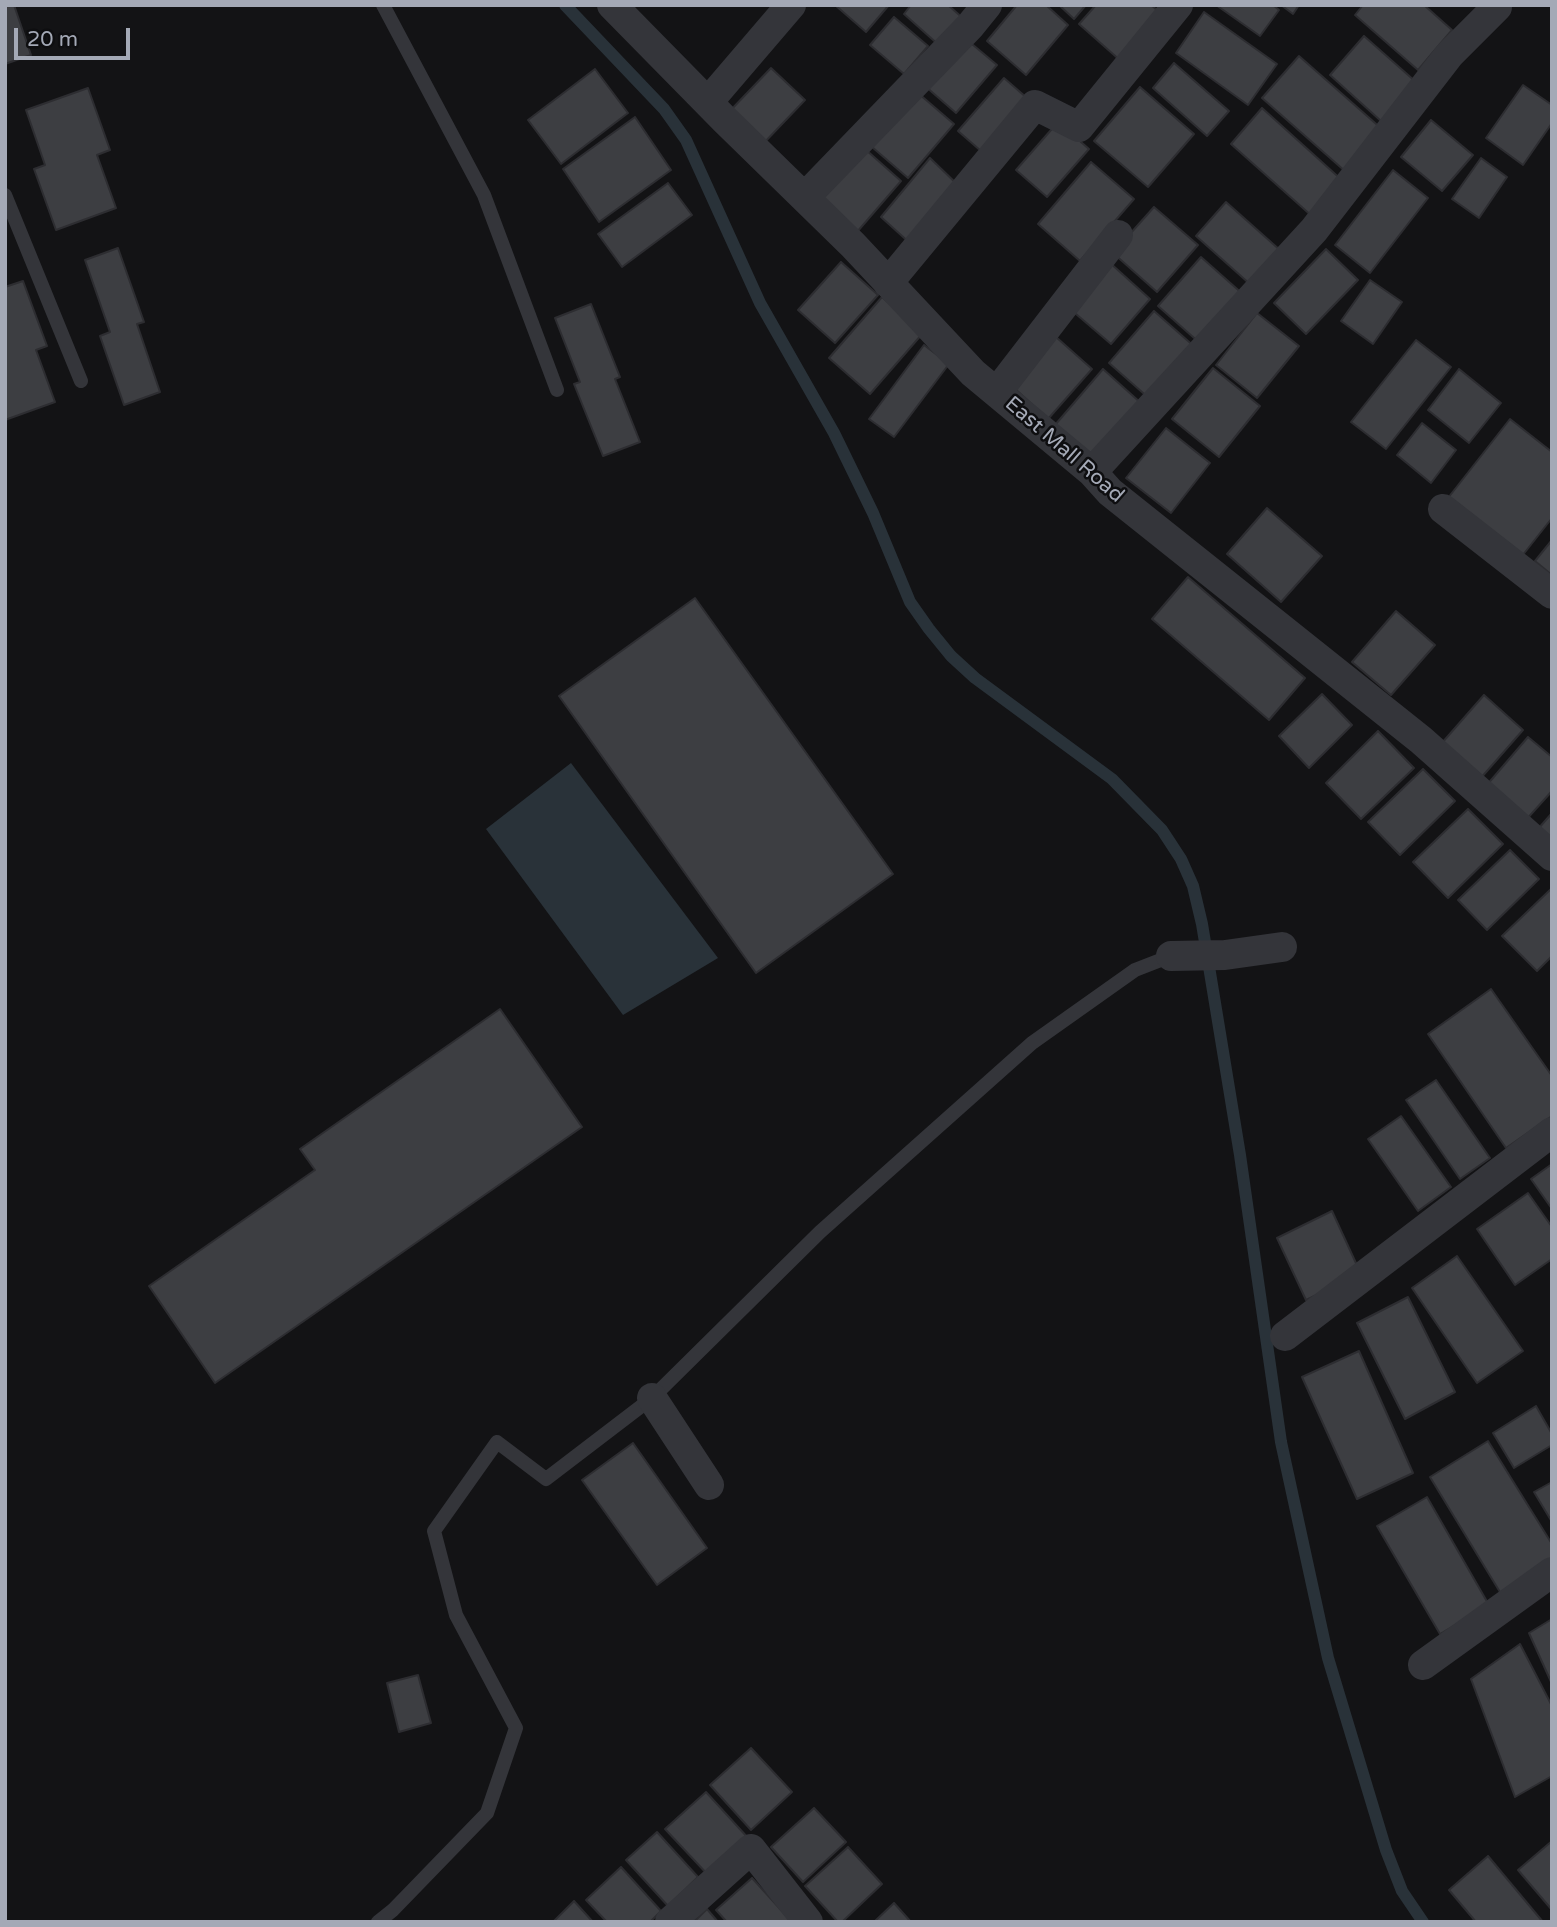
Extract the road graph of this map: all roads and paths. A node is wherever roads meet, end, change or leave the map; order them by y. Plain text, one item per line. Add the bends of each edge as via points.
1 (383, 5) edge
2 (612, 5) edge
3 (791, 5) edge
4 (987, 5) edge
5 (1178, 5) edge
6 (1497, 8) dead end
7 (708, 102) junction
8 (5, 195) edge
9 (805, 197) junction
10 (1118, 236) dead end
11 (888, 284) junction
12 (81, 380) dead end
13 (557, 390) dead end
14 (997, 391) junction
15 (1091, 471) junction
16 (1443, 509) dead end
17 (1552, 594) edge
18 (1552, 856) edge
19 (1282, 947) dead end
20 (1171, 956) joint
21 (1552, 1132) edge
22 (1285, 1336) dead end
23 (652, 1398) junction
24 (709, 1485) dead end
25 (1552, 1572) edge
26 (1423, 1665) dead end
27 (378, 1922) edge
28 (670, 1922) edge
29 (808, 1922) edge

1 - 13 lane via 484,195
2 - 7 street, East Mall Road
3 - 7 street
4 - 9 street
5 - 11 street via 1079,127 1035,105
6 - 15 street via 1449,55 1314,230
7 - 9 street, East Mall Road
8 - 12 lane
9 - 11 street, East Mall Road
10 - 14 street
11 - 14 street, East Mall Road via 973,373
14 - 15 street, East Mall Road
15 - 18 street, East Mall Road via 1110,492 1421,740
16 - 17 street
19 - 20 street
20 - 23 lane via 1135,970 1032,1043 820,1232
21 - 22 street
23 - 24 street
23 - 27 lane via 546,1479 497,1442 435,1531 456,1615 516,1728 487,1813
25 - 26 street
28 - 29 street via 751,1849

